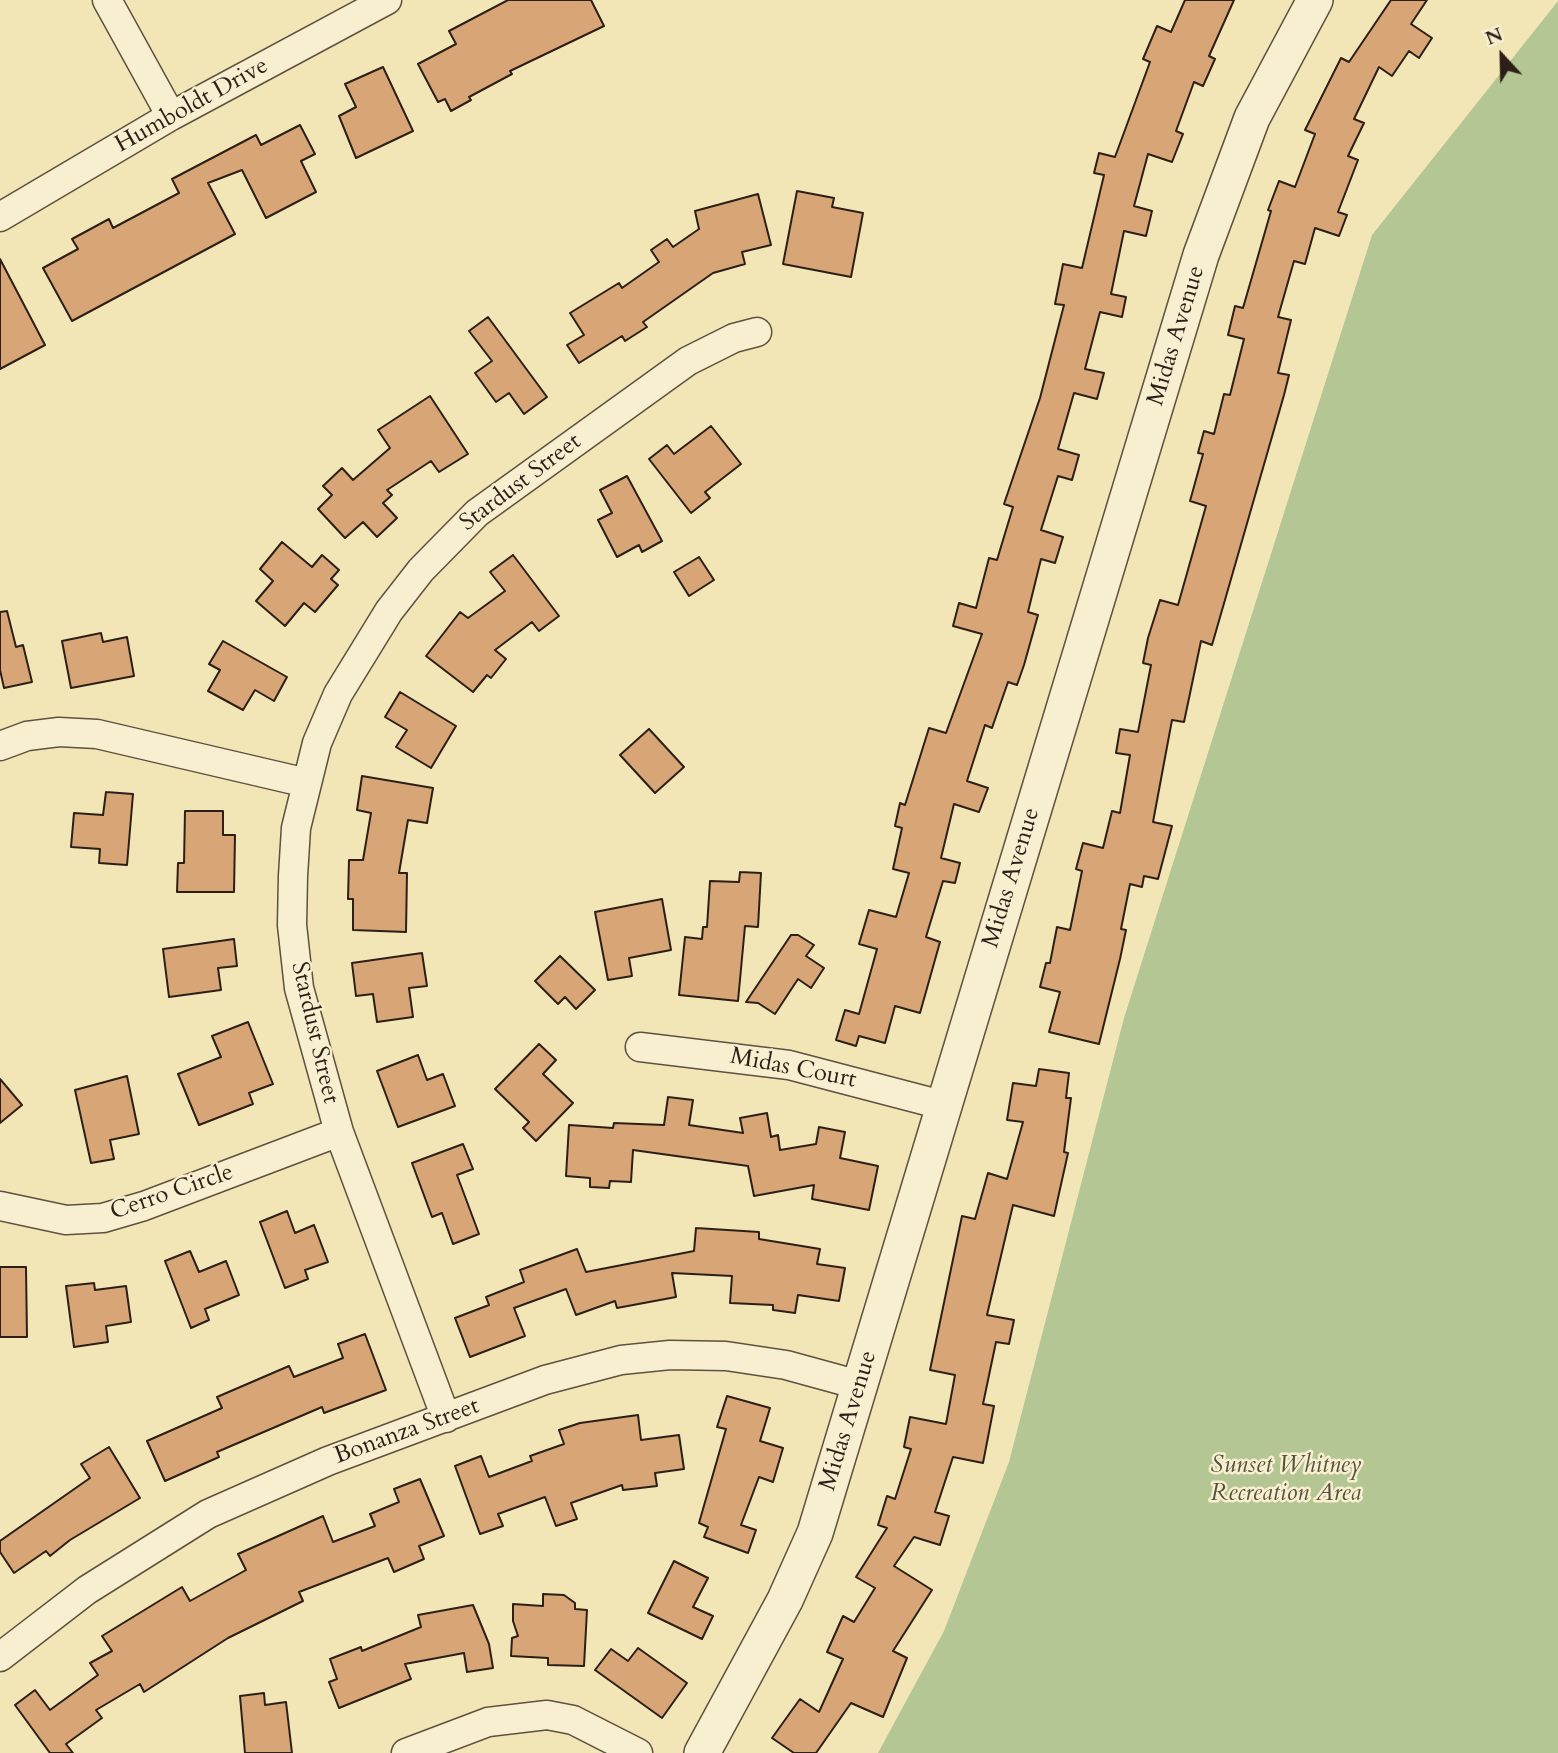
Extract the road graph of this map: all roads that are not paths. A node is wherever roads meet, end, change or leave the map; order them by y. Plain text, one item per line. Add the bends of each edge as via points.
1 (107, 0) edge
2 (387, 0) edge
3 (1315, 0) edge
4 (171, 116) junction
5 (0, 217) edge
6 (757, 332) dead end
7 (0, 746) edge
8 (307, 783) junction
9 (640, 1047) dead end
10 (943, 1105) junction
11 (339, 1132) junction
12 (0, 1206) edge
13 (859, 1385) junction
14 (446, 1418) junction
15 (0, 1657) edge
16 (406, 1753) edge
17 (638, 1753) edge
18 (702, 1753) edge

1 - 4 street
2 - 4 street, Humboldt Drive
3 - 10 street, Midas Avenue via 1252,117 1220,198
4 - 5 street, Humboldt Drive
6 - 8 street, Stardust Street via 688,361 503,492 452,537 397,601 362,651 317,743
7 - 8 street via 59,732 97,734
8 - 11 street, Stardust Street via 296,828 292,925 299,988
9 - 10 street, Midas Court via 789,1065
10 - 13 street, Midas Avenue
11 - 12 street, Cerro Circle via 103,1218 66,1220
11 - 14 street, Stardust Street
13 - 14 street, Bonanza Street via 786,1365 670,1354 621,1360 545,1380
13 - 18 street, Midas Avenue via 801,1566
14 - 15 street, Bonanza Street via 328,1461 208,1514 87,1590
16 - 17 street via 488,1722 547,1715 573,1720

